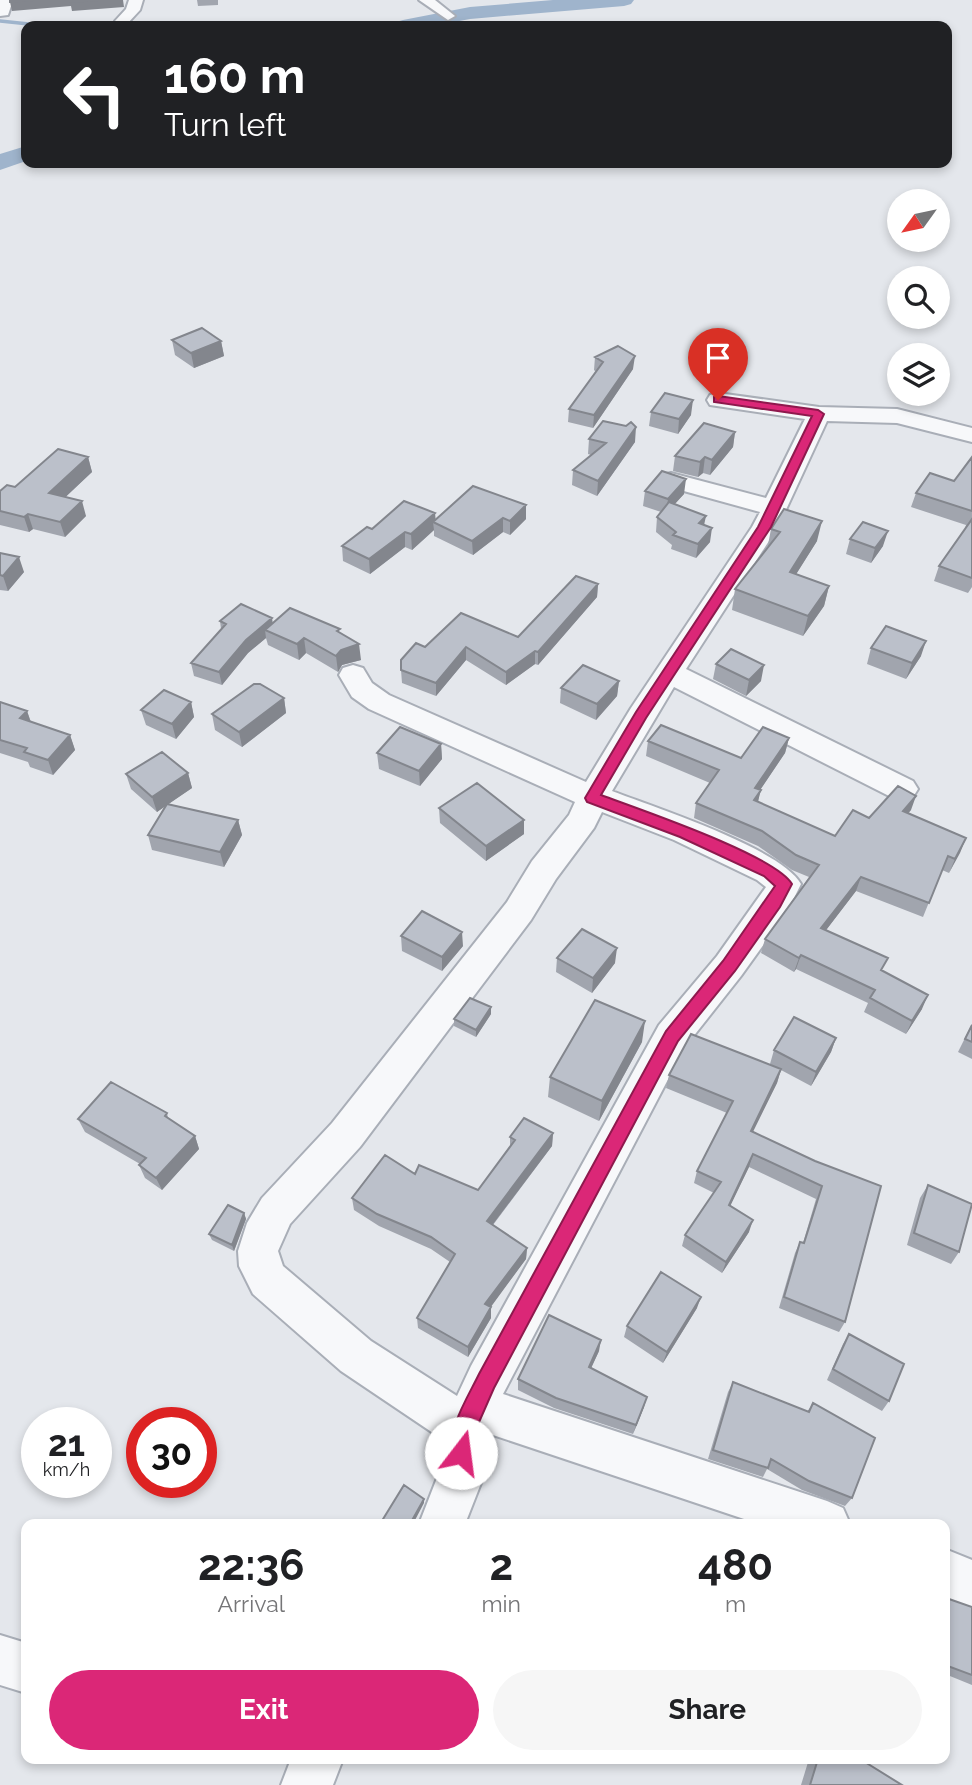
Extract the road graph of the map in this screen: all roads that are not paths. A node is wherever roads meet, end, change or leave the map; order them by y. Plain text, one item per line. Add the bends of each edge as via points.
1 (136, 0) edge
2 (426, 0) edge
3 (448, 16) dead end
4 (122, 21) dead end
5 (718, 400) dead end
6 (818, 414) junction
7 (972, 435) edge
8 (671, 480) edge
9 (774, 508) junction
10 (669, 672) junction
11 (353, 675) dead end
12 (902, 789) edge
13 (592, 798) junction
14 (470, 1418) junction
15 (444, 1519) edge
16 (810, 1519) edge
17 (950, 1575) edge
18 (972, 1584) edge
19 (0, 1660) edge
20 (21, 1666) edge
21 (315, 1764) edge
22 (307, 1785) edge

1 - 4 street
2 - 3 street
5 - 6 street
6 - 7 street via 897,416
6 - 9 street
8 - 9 street
9 - 10 street
10 - 12 street
10 - 13 street
11 - 13 street via 362,690 379,702
13 - 14 street via 697,838 769,871 784,884 729,966 672,1036
13 - 14 street via 583,820 519,911 346,1135 276,1212 258,1251 268,1280 356,1356
14 - 15 street via 460,1478
14 - 16 street
17 - 18 street
19 - 20 street
21 - 22 street

